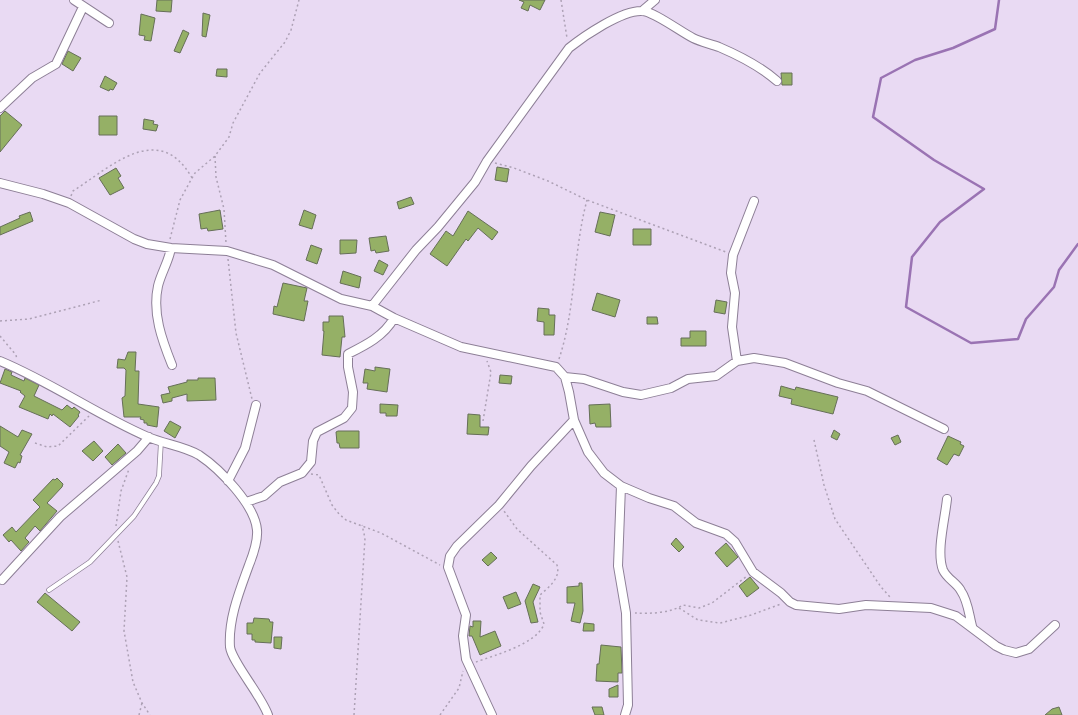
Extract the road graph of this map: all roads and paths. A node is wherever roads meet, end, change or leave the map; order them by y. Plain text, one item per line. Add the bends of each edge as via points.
1 (74, 0) edge
2 (299, 0) edge
3 (561, 0) edge
4 (654, 0) edge
5 (83, 7) junction
6 (642, 11) junction
7 (109, 23) dead end
8 (569, 48) junction
9 (777, 81) dead end
10 (0, 108) edge
11 (215, 156) junction
12 (487, 161) junction
13 (192, 178) junction
14 (0, 183) edge
15 (587, 200) junction
16 (754, 201) dead end
17 (69, 204) junction
18 (169, 247) junction
19 (227, 252) junction
20 (733, 255) junction
21 (102, 300) dead end
22 (372, 306) junction
23 (394, 318) junction
24 (0, 321) edge
25 (0, 336) edge
26 (483, 353) junction
27 (737, 361) junction
28 (1, 363) edge
29 (172, 365) dead end
30 (556, 367) junction
31 (20, 369) junction
32 (565, 377) junction
33 (256, 405) joint
34 (95, 410) junction
35 (574, 420) junction
36 (483, 421) dead end
37 (944, 429) dead end
38 (149, 437) junction
39 (814, 440) dead end
40 (161, 441) junction
41 (35, 443) dead end
42 (130, 468) dead end
43 (302, 473) junction
44 (228, 481) junction
45 (621, 486) junction
46 (947, 499) dead end
47 (246, 502) junction
48 (499, 505) junction
49 (362, 525) junction
50 (116, 534) junction
51 (448, 567) junction
52 (753, 572) junction
53 (2, 580) dead end
54 (49, 590) dead end
55 (790, 602) junction
56 (678, 608) junction
57 (899, 608) junction
58 (626, 613) junction
59 (1054, 625) dead end
60 (972, 626) junction
61 (467, 662) junction
62 (142, 703) junction
63 (139, 715) edge
64 (150, 715) edge
65 (268, 715) edge
66 (354, 715) edge
67 (440, 715) edge
68 (492, 715) edge
69 (625, 715) edge

1 - 5 street
2 - 11 path via 285,42 260,73 233,123 229,137
3 - 8 path
4 - 6 street
5 - 7 street
5 - 10 street via 56,64 32,78
6 - 8 street via 614,20 584,35
6 - 9 street via 652,14 694,39 719,47 761,68
8 - 12 street
11 - 13 path
11 - 19 path via 216,177 224,209
12 - 15 path via 514,168
12 - 22 street via 475,182
13 - 17 path via 186,168 170,153 160,150 138,152 73,191
13 - 18 path via 180,200
14 - 17 street
15 - 20 path
15 - 30 path via 581,224 571,302
16 - 20 street
17 - 18 street via 134,239
18 - 19 street
18 - 29 street via 158,286 156,307 160,336
19 - 22 street via 273,265 341,299
19 - 33 path via 236,333 252,400
20 - 27 street via 731,273 735,293 732,327
21 - 24 path via 29,318
22 - 23 street
23 - 26 street via 462,347
23 - 43 street via 373,341 348,354 352,408 344,418 317,432 313,441 311,462
25 - 31 path via 16,355
26 - 30 street via 532,360
26 - 36 path via 491,372
27 - 32 street via 716,376 688,379 671,388 641,395 584,379
27 - 37 street via 754,358 785,363 838,383 867,390
28 - 31 street
30 - 32 street
31 - 34 street
32 - 35 street
33 - 44 street via 245,448
34 - 38 street
34 - 41 path via 58,446 47,447
35 - 45 street via 595,462
35 - 48 street
38 - 40 street
38 - 53 street via 137,451 60,517
39 - 57 path via 835,519 881,587
40 - 44 street via 198,455
40 - 50 lane via 156,483 134,516
42 - 50 path via 121,491
43 - 47 street via 280,482 264,496
43 - 49 path via 319,475 332,505 339,514 346,520
44 - 47 street
45 - 52 street via 674,506 696,523 726,534 735,542
45 - 58 street via 618,566
46 - 60 street via 941,548 943,570 961,590
47 - 65 street via 258,531 237,600 230,648
48 - 51 street via 457,546 450,556
48 - 61 path via 517,529 558,565 559,571 555,580 540,596 540,612 544,624 542,630 521,645 500,655
49 - 51 path via 436,564
49 - 66 path via 366,538
50 - 54 lane via 90,562
50 - 62 path via 126,577 124,631 133,682
51 - 61 street via 466,615 462,636
52 - 55 street
52 - 56 path via 712,603 699,608 683,605
55 - 56 path via 720,623 698,620
55 - 57 street via 796,605 839,609 866,605
56 - 58 path via 644,614
57 - 60 street via 941,610
58 - 69 street via 628,705
59 - 60 street via 1025,652 1016,653 996,646
61 - 67 path via 459,688
61 - 68 street
62 - 63 path
62 - 64 path

